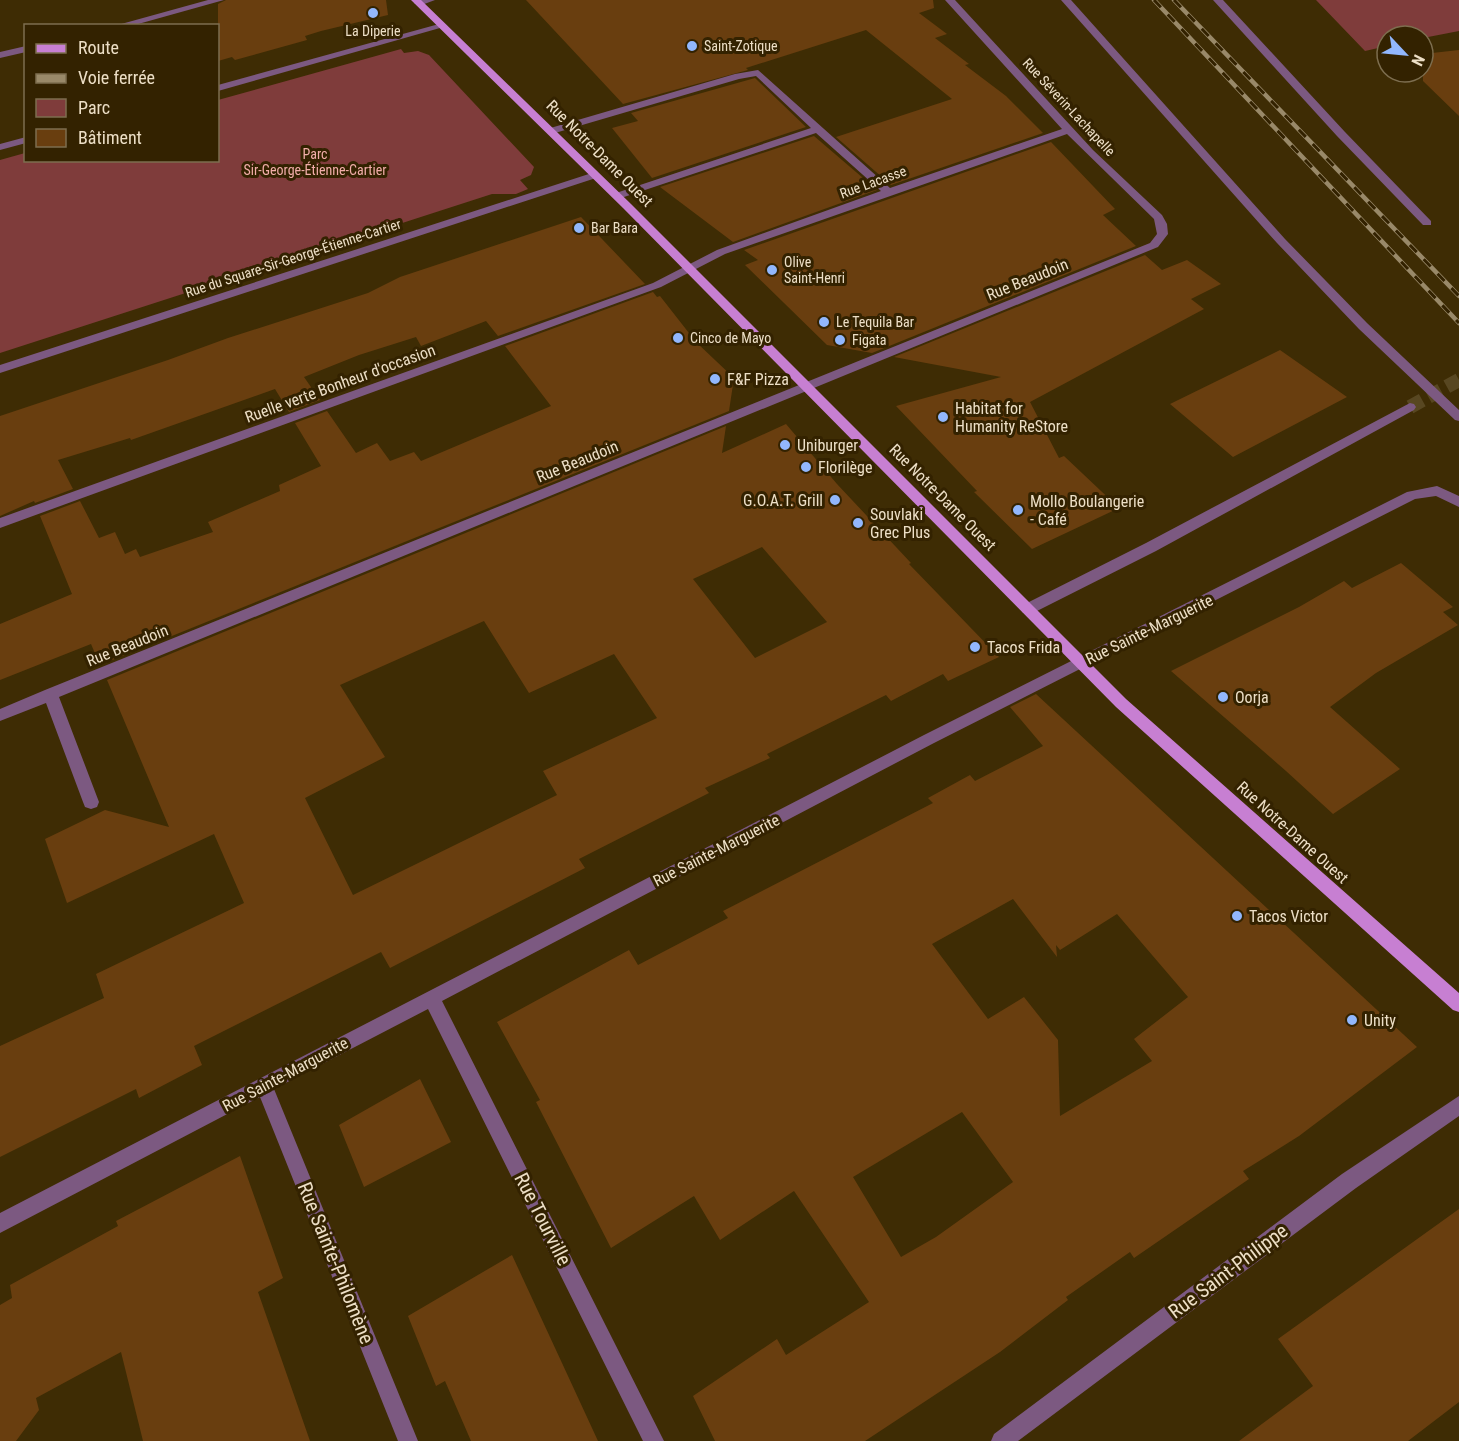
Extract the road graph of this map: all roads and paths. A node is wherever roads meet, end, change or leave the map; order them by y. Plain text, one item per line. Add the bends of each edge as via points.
1 (219, 0) edge
2 (430, 0) edge
3 (950, 0) edge
4 (1066, 0) edge
5 (1218, 0) edge
6 (418, 2) edge
7 (126, 24) edge
8 (442, 26) junction
9 (24, 49) edge
10 (0, 55) edge
11 (219, 88) edge
12 (818, 129) junction
13 (1069, 130) junction
14 (551, 131) junction
15 (24, 141) edge
16 (0, 147) edge
17 (595, 175) junction
18 (888, 192) junction
19 (617, 196) junction
20 (1427, 223) dead end
21 (1163, 234) joint
22 (689, 268) junction
23 (0, 369) edge
24 (805, 386) junction
25 (1410, 407) tunnel mouth
26 (1459, 417) edge
27 (1459, 502) edge
28 (0, 523) edge
29 (1028, 609) junction
30 (1081, 663) junction
31 (50, 694) junction
32 (0, 715) edge
33 (91, 801) dead end
34 (431, 997) junction
35 (1459, 1004) edge
36 (264, 1086) junction
37 (1459, 1105) edge
38 (0, 1223) edge
39 (408, 1441) edge
40 (654, 1441) edge
41 (1001, 1441) edge

1 - 7 street
2 - 6 street
3 - 13 street, Rue Séverin-Lachapelle
4 - 26 street via 1281,241
5 - 20 street
6 - 8 main road, Rue Notre-Dame Ouest
8 - 11 street
8 - 14 main road, Rue Notre-Dame Ouest
9 - 10 street
12 - 14 street via 758,73
12 - 18 street
12 - 19 street
13 - 18 street, Rue Lacasse
13 - 21 street, Rue Séverin-Lachapelle via 1158,217
14 - 17 main road, Rue Notre-Dame Ouest
15 - 16 street
17 - 19 main road, Rue Notre-Dame Ouest
17 - 23 street, Rue du Square-Sir-George-Étienne-Cartier
18 - 22 street, Rue Lacasse via 721,252
19 - 22 main road, Rue Notre-Dame Ouest
21 - 24 street, Rue Beaudoin via 1154,245
22 - 24 main road, Rue Notre-Dame Ouest
22 - 28 street, Ruelle verte Bonheur d'occasion via 645,290
24 - 29 main road, Rue Notre-Dame Ouest
24 - 31 street, Rue Beaudoin
25 - 29 street
27 - 30 street, Rue Sainte-Marguerite via 1437,491 1412,495
29 - 30 main road, Rue Notre-Dame Ouest
30 - 34 street, Rue Sainte-Marguerite
30 - 35 main road, Rue Notre-Dame Ouest via 1129,711
31 - 32 street, Rue Beaudoin
31 - 33 street
34 - 36 street, Rue Sainte-Marguerite
34 - 40 street, Rue Tourville
36 - 38 street, Rue Sainte-Marguerite
36 - 39 street, Rue Sainte-Philomène
37 - 41 street, Rue Saint-Philippe via 1349,1181

